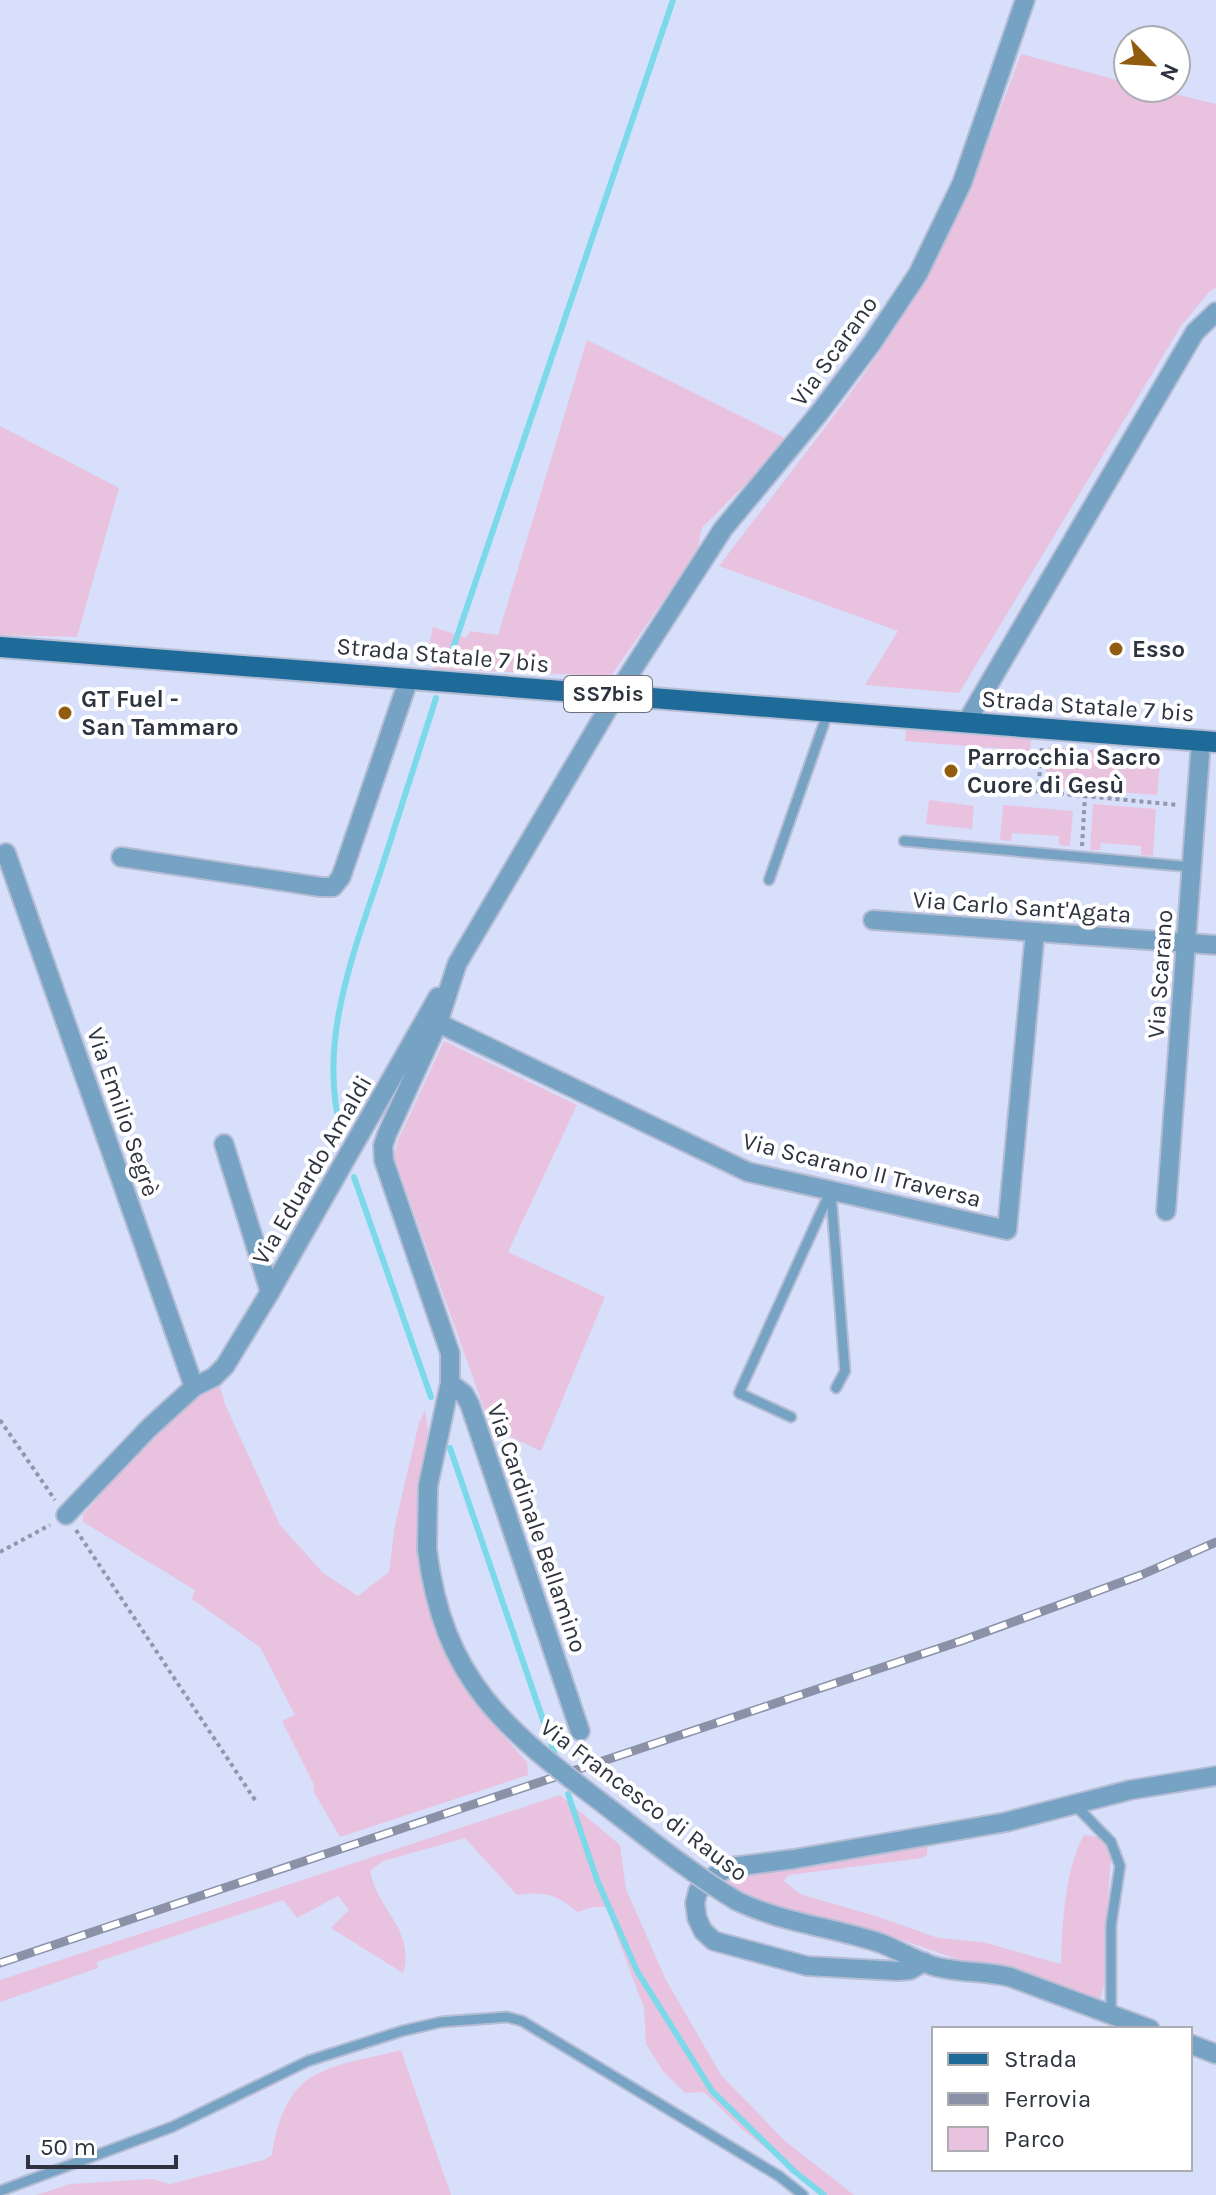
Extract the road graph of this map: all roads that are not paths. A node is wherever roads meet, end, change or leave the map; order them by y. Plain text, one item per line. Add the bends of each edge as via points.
1 (1025, 0) edge
2 (1216, 312) edge
3 (0, 647) edge
4 (409, 678) junction
5 (616, 695) junction
6 (828, 712) junction
7 (966, 723) junction
8 (1208, 741) edge
9 (904, 841) dead end
10 (6, 853) dead end
11 (121, 857) dead end
12 (1192, 867) junction
13 (769, 880) dead end
14 (873, 920) dead end
15 (1035, 932) junction
16 (1186, 942) junction
17 (1216, 945) edge
18 (457, 964) junction
19 (438, 1023) junction
20 (224, 1144) dead end
21 (831, 1190) junction
22 (1166, 1211) dead end
23 (270, 1292) junction
24 (450, 1383) junction
25 (194, 1387) junction
26 (836, 1388) dead end
27 (791, 1417) dead end
28 (66, 1515) road end
29 (580, 1731) dead end
30 (1216, 1776) edge
31 (1075, 1805) junction
32 (924, 1962) junction
33 (1111, 2015) junction
34 (1144, 2027) edge
35 (1192, 2045) edge
36 (1216, 2054) edge
37 (0, 2191) edge
38 (803, 2195) edge

1 - 5 street, Via Scarano via 962,183 918,274 829,400 723,529
2 - 7 street via 1195,332
3 - 4 main road, Strada Statale 7 bis / SS7bis
4 - 5 main road, Strada Statale 7 bis / SS7bis
4 - 11 street via 341,877 333,887
5 - 6 main road, Strada Statale 7 bis / SS7bis
5 - 18 street
6 - 7 main road, Strada Statale 7 bis / SS7bis
6 - 13 lane
7 - 8 main road, Strada Statale 7 bis / SS7bis
8 - 12 street, Via Scarano
9 - 12 lane
10 - 25 street, Via Emilio Segrè
12 - 16 street, Via Scarano
14 - 15 street, Via Carlo Sant'Agata
15 - 16 street, Via Carlo Sant'Agata
15 - 21 street, Via Scarano II Traversa via 1007,1230
16 - 17 street, Via Carlo Sant'Agata
16 - 22 street, Via Scarano
18 - 19 street
18 - 23 street, Via Eduardo Amaldi
19 - 21 street, Via Scarano II Traversa via 748,1172
19 - 24 street via 383,1146 448,1345
20 - 23 street
21 - 26 lane via 845,1371
21 - 27 lane via 739,1393
23 - 25 street, Via Eduardo Amaldi via 225,1366
24 - 29 street, Via Cardinale Bellamino via 470,1405
24 - 32 street, Via Francesco di Rauso, bridge via 428,1486 430,1580 467,1676 499,1717 531,1748 737,1901
25 - 28 street, Via Eduardo Amaldi
30 - 31 street
31 - 32 street via 928,1837 731,1867 698,1891 697,1918 714,1941 807,1966 898,1971
31 - 33 lane via 1111,1842 1120,1866 1111,1925
32 - 33 street, Via Francesco di Rauso via 989,1971
33 - 34 street, Via Francesco di Rauso
35 - 36 street
37 - 38 lane via 172,2127 308,2061 441,2022 507,2017 522,2021

